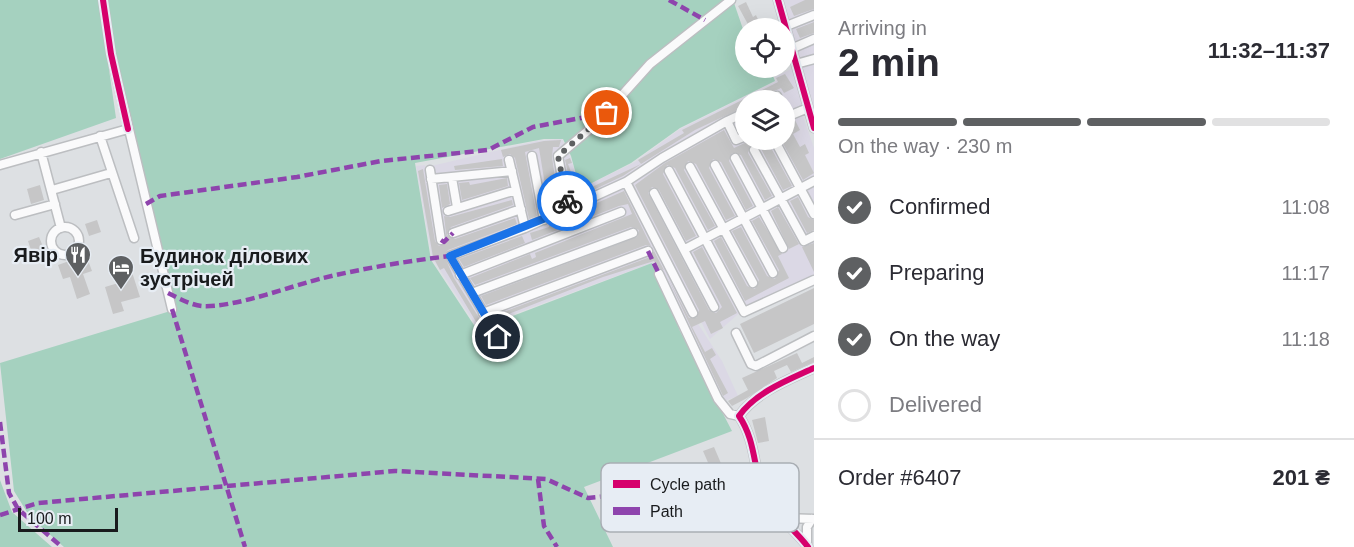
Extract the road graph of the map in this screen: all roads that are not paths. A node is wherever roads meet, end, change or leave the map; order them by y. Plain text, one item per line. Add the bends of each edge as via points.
1 (103, 0) edge
2 (731, 0) edge
3 (781, 1) edge
4 (814, 15) edge
5 (783, 18) edge
6 (795, 23) edge
7 (814, 39) edge
8 (795, 47) edge
9 (814, 59) edge
10 (795, 61) edge
11 (796, 64) junction
12 (808, 108) junction
13 (795, 113) edge
14 (735, 117) edge
15 (727, 121) junction
16 (814, 128) edge
17 (128, 129) junction
18 (100, 136) junction
19 (735, 138) edge
20 (754, 150) dead end
21 (780, 150) edge
22 (41, 152) junction
23 (532, 156) dead end
24 (735, 158) dead end
25 (509, 160) dead end
26 (0, 165) edge
27 (715, 165) dead end
28 (690, 167) dead end
29 (512, 171) junction
30 (669, 171) dead end
31 (111, 173) junction
32 (452, 177) junction
33 (626, 182) junction
34 (814, 182) edge
35 (801, 189) junction
36 (52, 190) junction
37 (516, 190) junction
38 (654, 193) dead end
39 (781, 199) junction
40 (55, 204) junction
41 (457, 207) junction
42 (762, 208) junction
43 (521, 209) junction
44 (568, 209) junction
45 (448, 211) dead end
46 (621, 212) dead end
47 (814, 214) edge
48 (15, 215) dead end
49 (744, 218) junction
50 (544, 220) junction
51 (61, 228) dead end
52 (525, 228) junction
53 (724, 229) junction
54 (453, 233) dead end
55 (633, 233) dead end
56 (814, 236) edge
57 (134, 238) dead end
58 (441, 240) dead end
59 (705, 240) junction
60 (783, 248) dead end
61 (685, 249) junction
62 (648, 251) dead end
63 (773, 273) dead end
64 (659, 274) dead end
65 (460, 275) junction
66 (814, 280) edge
67 (753, 284) dead end
68 (472, 293) junction
69 (714, 307) dead end
70 (172, 309) dead end
71 (483, 313) junction
72 (693, 313) dead end
73 (736, 333) dead end
74 (814, 336) edge
75 (498, 337) dead end
76 (814, 368) edge
77 (739, 416) junction
78 (757, 463) edge
79 (813, 519) edge
80 (796, 532) edge
81 (808, 546) edge

1 - 17 street
2 - 44 street via 650,64 597,123 558,156
3 - 5 street
4 - 6 street
7 - 8 street
9 - 11 street
10 - 11 street
11 - 12 street
12 - 13 street
12 - 16 street
14 - 15 street
15 - 19 street
15 - 33 street
17 - 18 street
17 - 70 street
18 - 22 street
18 - 31 street
20 - 39 street
21 - 35 street
22 - 26 street
22 - 36 street
23 - 50 street
24 - 42 street
25 - 29 street
27 - 49 street
28 - 53 street
29 - 32 street
29 - 37 street
30 - 59 street
31 - 36 street
31 - 57 street
32 - 41 street
32 - 58 street via 430,175
33 - 44 street
33 - 72 street
34 - 35 street
35 - 39 street
35 - 47 street
36 - 40 street
37 - 41 street
37 - 43 street
38 - 61 street
39 - 42 street
39 - 56 street via 804,241
40 - 48 street
40 - 51 street
41 - 45 street
42 - 49 street
42 - 60 street
43 - 52 street
43 - 54 street
44 - 50 street
46 - 65 street
49 - 53 street
49 - 63 street
50 - 52 street
52 - 65 street via 450,256
53 - 59 street
53 - 67 street
55 - 68 street
59 - 61 street
59 - 66 street via 744,312
61 - 69 street
62 - 71 street
64 - 77 street via 718,399 730,414
65 - 68 street
68 - 71 street
71 - 75 street
73 - 74 street via 751,364 756,366
76 - 77 street via 767,392 746,406
77 - 78 street via 752,441
79 - 81 street via 807,527
80 - 81 street

